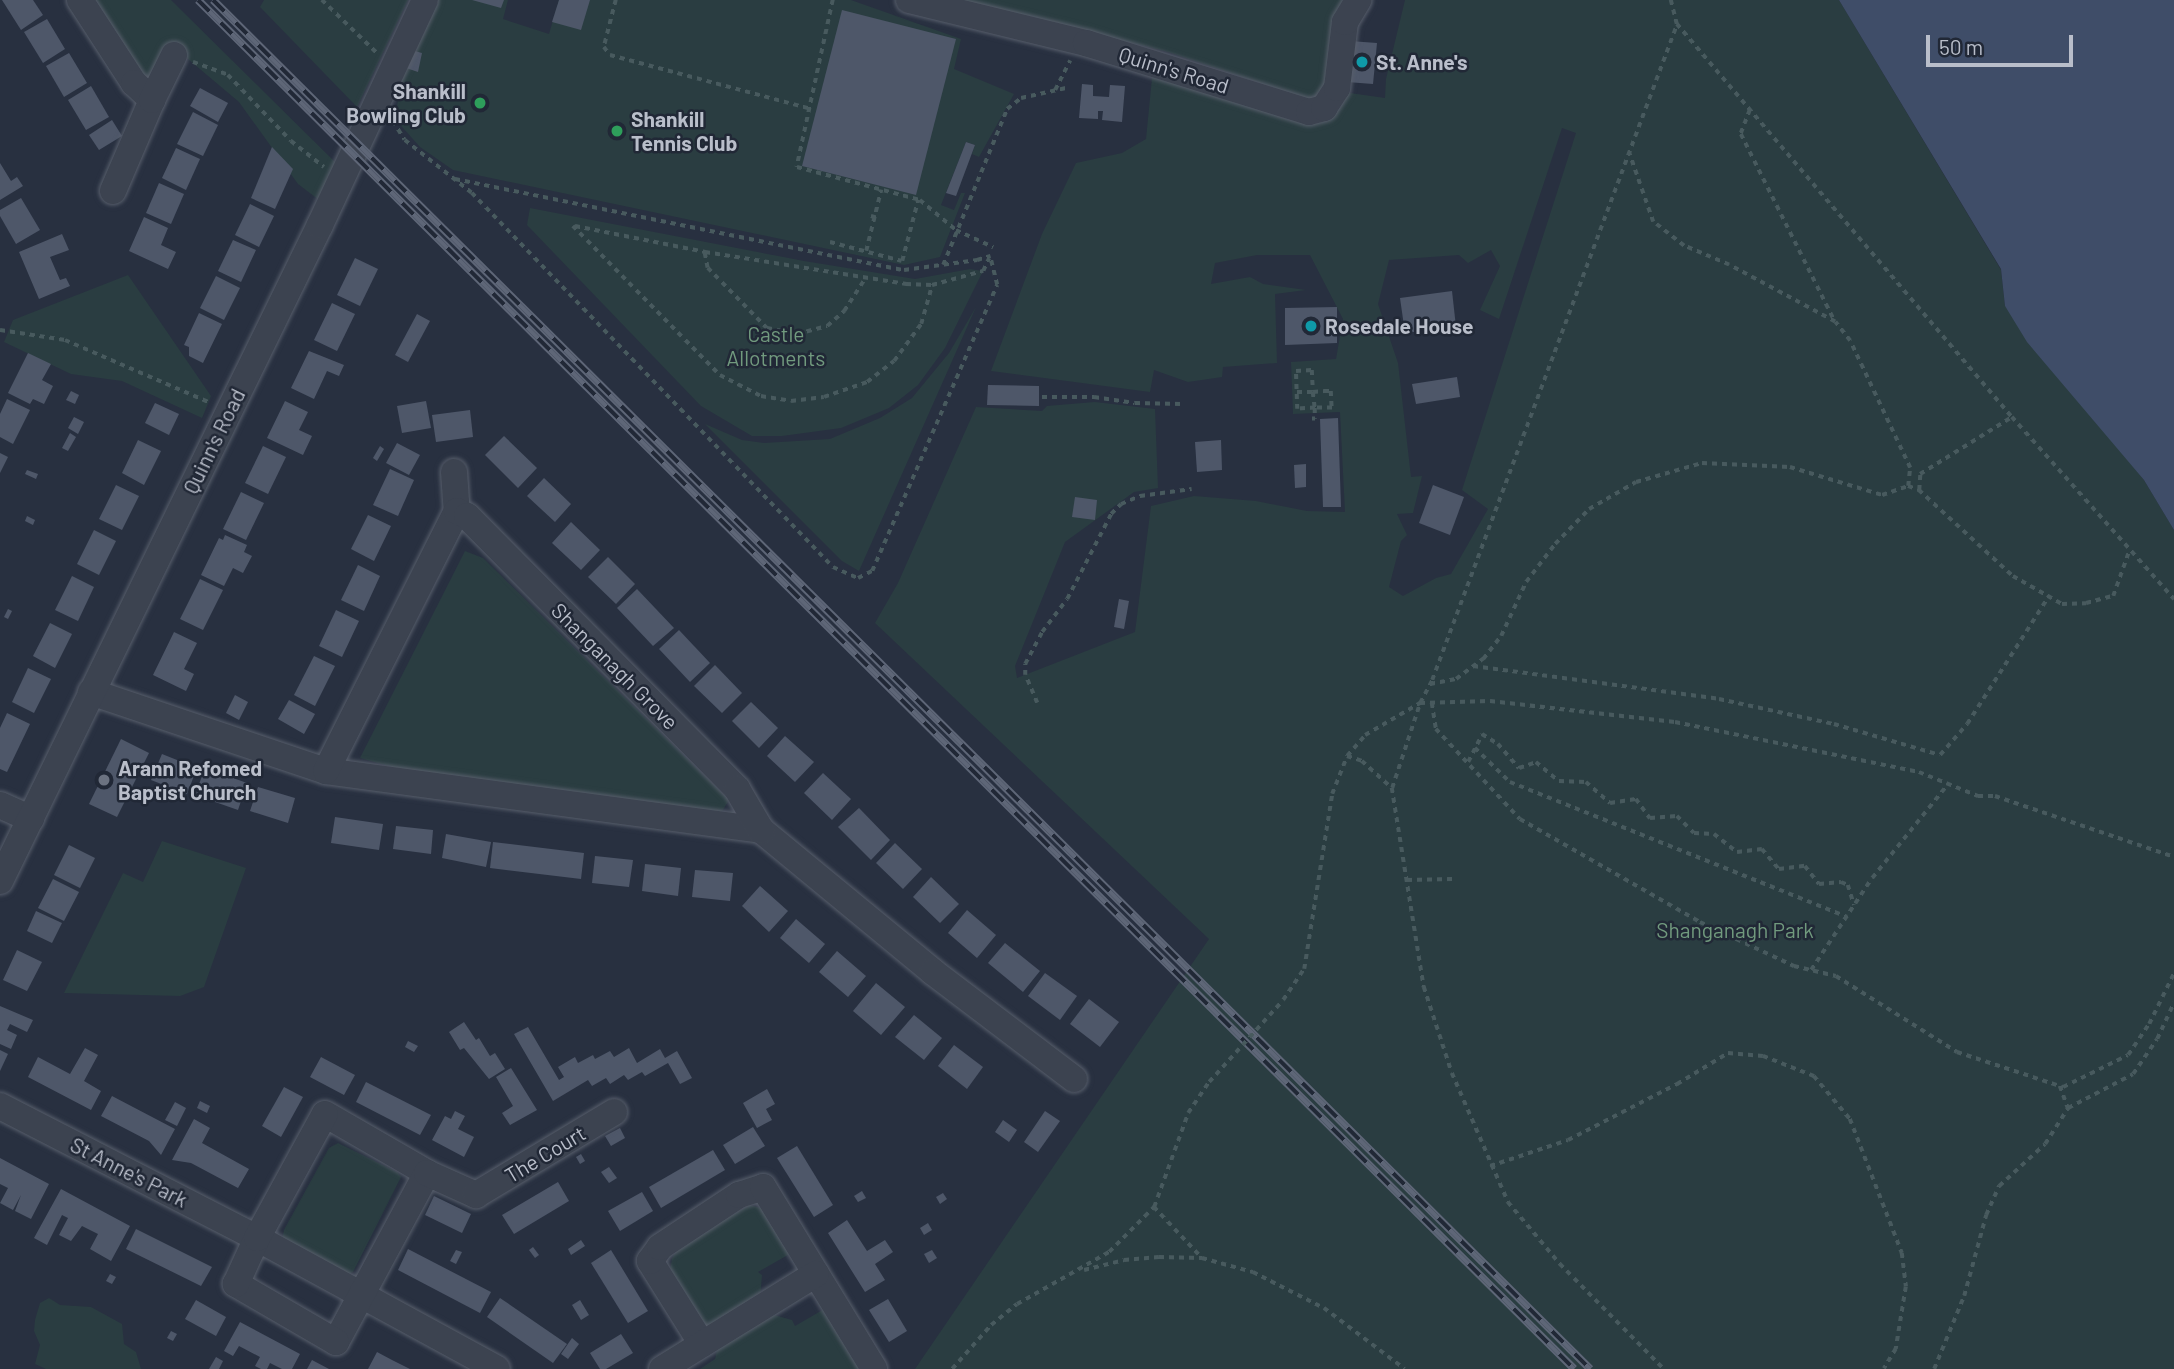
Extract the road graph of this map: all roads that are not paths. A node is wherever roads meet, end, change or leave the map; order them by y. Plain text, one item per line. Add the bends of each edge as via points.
1 (80, 0) edge
2 (425, 0) edge
3 (909, 0) edge
4 (1358, 0) edge
5 (174, 55) road end
6 (152, 100) junction
7 (113, 191) dead end
8 (454, 472) dead end
9 (457, 512) junction
10 (91, 692) junction
11 (326, 771) junction
12 (0, 805) edge
13 (31, 819) junction
14 (761, 830) junction
15 (0, 881) edge
16 (1074, 1079) dead end
17 (0, 1106) edge
18 (614, 1112) dead end
19 (427, 1173) junction
20 (257, 1238) junction
21 (816, 1274) junction
22 (361, 1293) junction
23 (702, 1344) junction
24 (497, 1369) edge
25 (662, 1369) edge
26 (874, 1369) edge

1 - 6 street via 134,83
2 - 10 street, Quinn's Road
3 - 4 street, Quinn's Road via 1080,42 1309,112 1324,108 1337,88 1345,22
5 - 6 street
6 - 7 street
8 - 9 street
9 - 11 street
9 - 14 street, Shanganagh Grove via 477,526 737,789
10 - 11 street
10 - 13 street, Quinn's Road
11 - 14 street
12 - 13 street
13 - 15 street, Quinn's Road
14 - 16 street, Shanganagh Grove via 933,972
17 - 20 street, St Anne's Park
18 - 19 street, The Court via 476,1195
19 - 20 street via 325,1114
19 - 22 street
20 - 22 street, St Anne's Park
20 - 22 street via 236,1284 336,1342
21 - 23 street
21 - 23 street via 763,1187 739,1195 660,1247 650,1261
21 - 26 street
22 - 24 street, St Anne's Park
23 - 25 street

